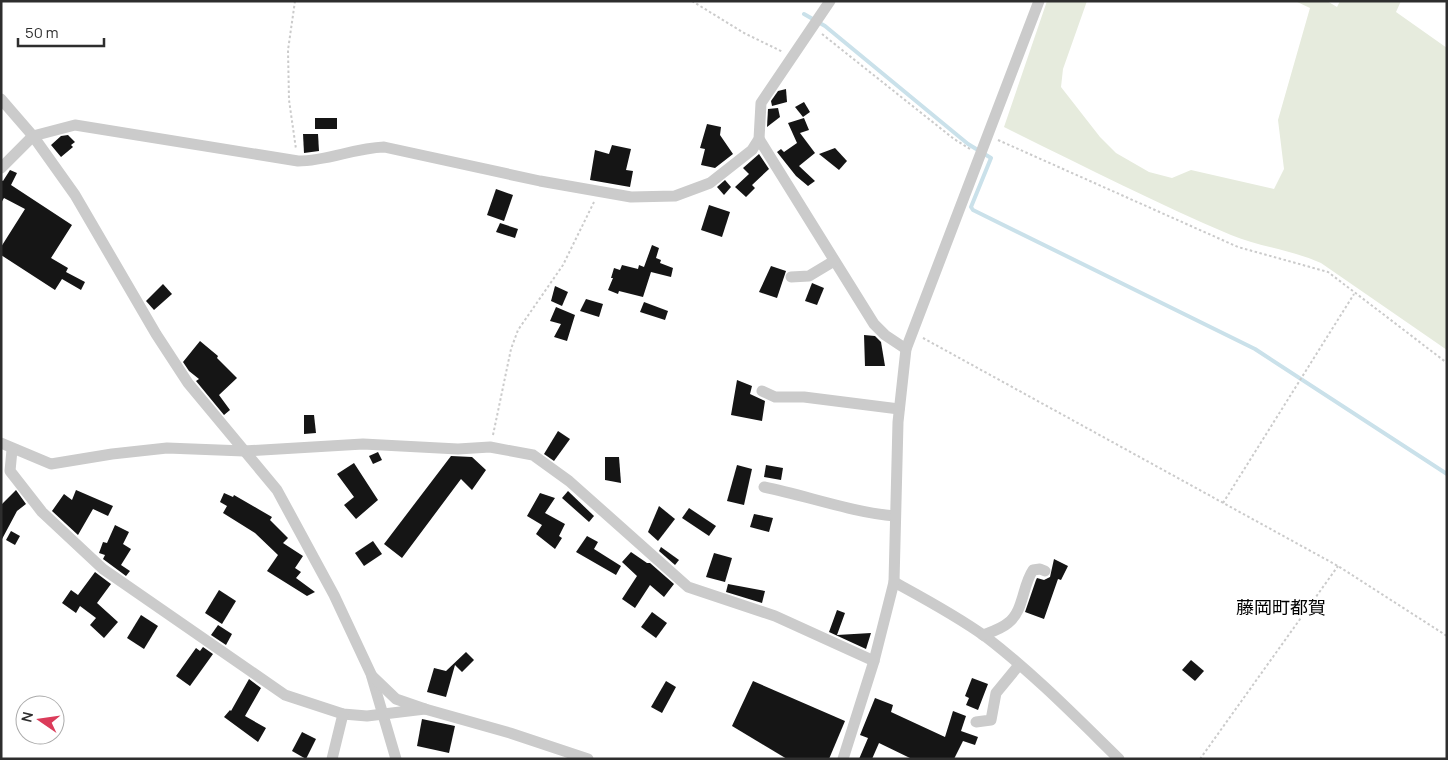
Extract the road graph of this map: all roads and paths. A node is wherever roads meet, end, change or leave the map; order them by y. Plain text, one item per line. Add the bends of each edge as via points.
1 (295, 1) edge
2 (692, 1) edge
3 (830, 1) edge
4 (1039, 1) edge
5 (814, 28) junction
6 (792, 56) junction
7 (1, 99) edge
8 (986, 135) junction
9 (33, 136) junction
10 (759, 139) junction
11 (979, 153) junction
12 (298, 161) junction
13 (1, 168) edge
14 (597, 190) junction
15 (834, 261) junction
16 (791, 277) dead end
17 (1354, 294) junction
18 (911, 331) junction
19 (906, 349) junction
20 (1447, 363) edge
21 (762, 391) dead end
22 (899, 409) junction
23 (1, 443) edge
24 (490, 447) junction
25 (12, 450) junction
26 (244, 451) junction
27 (764, 487) dead end
28 (1223, 503) junction
29 (895, 516) junction
30 (1338, 566) junction
31 (1045, 571) dead end
32 (894, 582) junction
33 (983, 635) junction
34 (1447, 636) edge
35 (874, 661) junction
36 (1019, 665) junction
37 (371, 674) junction
38 (425, 709) junction
39 (342, 714) junction
40 (383, 714) junction
41 (976, 722) dead end
42 (332, 759) edge
43 (396, 759) edge
44 (588, 759) edge
45 (843, 759) edge
46 (1119, 759) edge
47 (1200, 759) edge

1 - 12 path via 288,50 289,100
2 - 6 path via 744,33
3 - 5 street
4 - 8 street
5 - 6 street
5 - 11 path via 954,139
6 - 10 street via 761,103
7 - 9 street
8 - 11 street
8 - 17 path via 1238,247 1328,272
9 - 12 street via 75,125 91,126
9 - 13 street
9 - 26 street via 75,195 188,383
10 - 14 street via 752,150 710,183 675,196 631,197
10 - 15 street
11 - 18 street
12 - 14 street via 320,160 366,148 384,148
14 - 24 path via 563,265 518,330
15 - 16 street via 809,276
15 - 19 street via 874,324
17 - 20 path
17 - 28 path
18 - 19 street
18 - 28 path
19 - 22 street
21 - 22 street via 775,397 804,397
22 - 29 street
23 - 25 street
24 - 26 street via 458,449 363,444
24 - 35 street via 533,455 562,475 688,586 775,616
25 - 26 street via 51,464 167,448
25 - 39 street via 10,471 42,512 103,569 285,694
26 - 37 street via 276,490 334,594
27 - 29 street via 870,514
28 - 30 path
29 - 32 street
30 - 34 path
30 - 47 path
31 - 33 street via 1040,568 1033,570 1027,578 1018,610 1008,623
32 - 33 street
32 - 35 street
33 - 36 street
35 - 45 street
36 - 41 street via 996,693 991,720
36 - 46 street
37 - 38 street via 396,699
37 - 40 street
38 - 40 street
38 - 44 street
39 - 40 street
39 - 42 street
40 - 43 street

